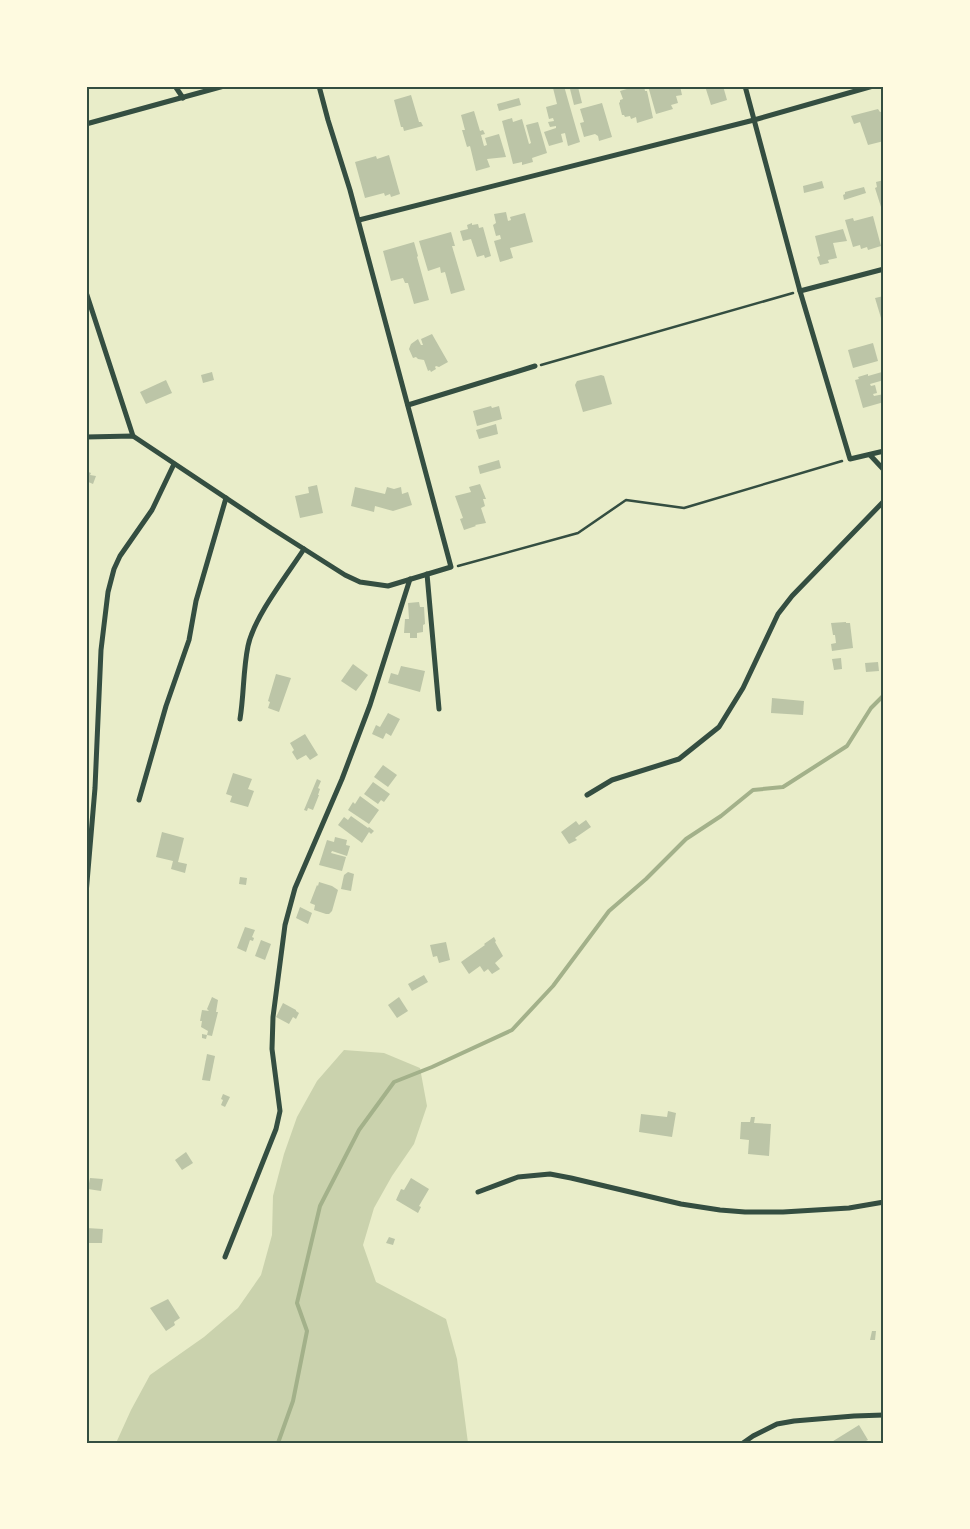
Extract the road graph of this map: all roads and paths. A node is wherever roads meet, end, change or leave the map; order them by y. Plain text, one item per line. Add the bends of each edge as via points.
1 (175, 86) edge
2 (224, 86) edge
3 (319, 86) edge
4 (744, 86) edge
5 (873, 86) edge
6 (183, 98) junction
7 (754, 120) junction
8 (86, 124) edge
9 (359, 220) junction
10 (884, 268) edge
11 (800, 291) junction
12 (86, 292) edge
13 (535, 366) joint
14 (408, 405) junction
15 (133, 436) junction
16 (86, 437) edge
17 (884, 451) edge
18 (870, 455) junction
19 (850, 459) junction
20 (174, 464) junction
21 (884, 470) edge
22 (226, 498) junction
23 (884, 501) edge
24 (304, 549) junction
25 (451, 568) junction
26 (427, 574) junction
27 (410, 580) junction
28 (439, 709) dead end
29 (240, 719) dead end
30 (586, 796) dead end
31 (139, 800) dead end
32 (86, 894) edge
33 (478, 1192) dead end
34 (884, 1202) edge
35 (225, 1257) dead end
36 (884, 1415) edge
37 (744, 1443) edge

1 - 6 street
2 - 6 street
3 - 9 street
4 - 7 street
5 - 7 street
6 - 8 street
7 - 9 street
7 - 11 street
9 - 14 street
10 - 11 street
11 - 13 path
11 - 19 street
12 - 15 street
13 - 14 street
14 - 25 street
15 - 16 street
15 - 20 street
17 - 18 street
18 - 19 street
18 - 21 street
19 - 25 path via 684,508 626,500 578,533
20 - 22 street
20 - 32 street via 152,510 120,556 108,592 101,650
22 - 24 street
22 - 31 street via 196,601 189,640
23 - 30 street via 803,583 783,608 743,688 719,727 679,759 612,780
24 - 27 street via 360,582 388,586
24 - 29 street via 252,633
25 - 26 street
26 - 27 street
26 - 28 street
27 - 35 street via 370,705 295,888 285,925 273,1017 272,1049 280,1111 276,1130
33 - 34 street via 518,1177 550,1174 720,1210 782,1212 849,1208
36 - 37 street via 777,1424

